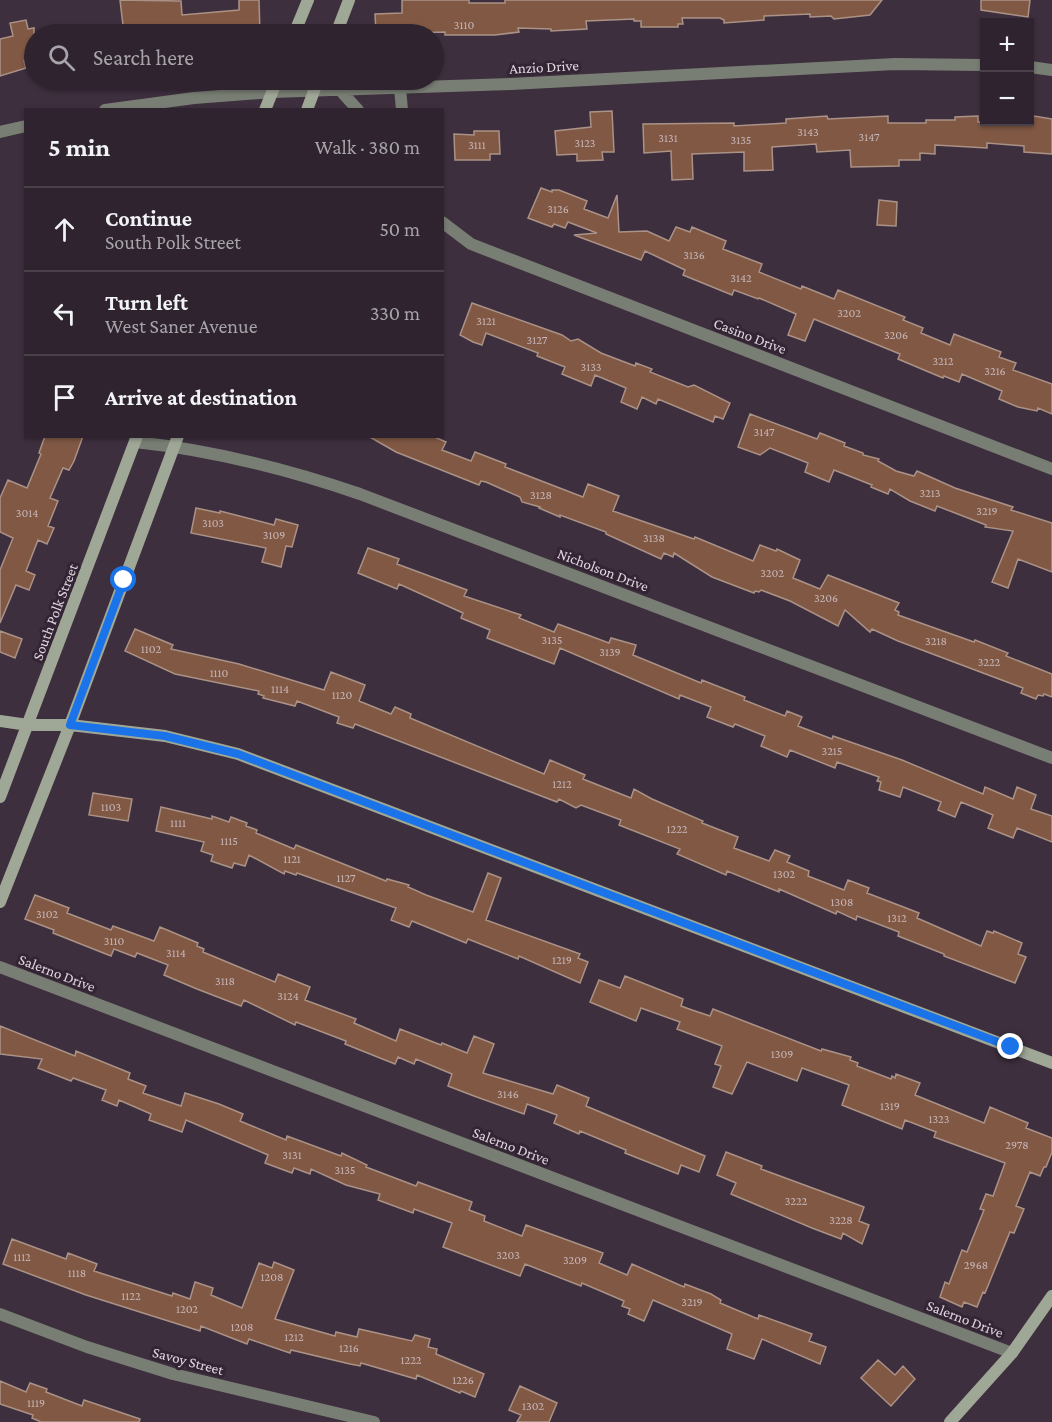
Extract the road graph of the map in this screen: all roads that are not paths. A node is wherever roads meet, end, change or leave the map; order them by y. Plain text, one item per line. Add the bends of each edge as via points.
1 (308, 0) edge
2 (350, 0) edge
3 (298, 24) edge
4 (340, 24) edge
5 (980, 65) edge
6 (1034, 68) edge
7 (1052, 70) edge
8 (444, 86) edge
9 (285, 90) edge
10 (314, 90) edge
11 (340, 90) edge
12 (400, 90) edge
13 (272, 92) junction
14 (120, 108) edge
15 (266, 108) edge
16 (308, 108) edge
17 (356, 108) edge
18 (402, 108) edge
19 (24, 126) edge
20 (0, 132) edge
21 (444, 224) edge
22 (136, 439) edge
23 (176, 441) edge
24 (1052, 469) edge
25 (0, 721) edge
26 (28, 725) junction
27 (70, 725) junction
28 (1052, 758) edge
29 (0, 797) edge
30 (0, 902) edge
31 (0, 967) edge
32 (1052, 1063) edge
33 (1052, 1296) edge
34 (0, 1314) edge
35 (1012, 1353) junction
36 (374, 1422) edge
37 (950, 1422) edge

1 - 3 street
2 - 4 street
5 - 8 street, Anzio Drive via 895,64
6 - 7 street
9 - 13 street, Anzio Drive
10 - 16 street
11 - 17 street
12 - 18 street
13 - 14 street, Anzio Drive
13 - 15 street
19 - 20 street
21 - 24 street, Casino Drive via 471,244
22 - 23 street, Nicholson Drive
22 - 26 street, South Polk Street
23 - 27 street
23 - 28 street, Nicholson Drive via 295,472 360,494
25 - 26 street
26 - 27 street
26 - 29 street, South Polk Street
27 - 30 street
27 - 32 street via 165,736 238,754
31 - 35 street, Salerno Drive
33 - 35 street
34 - 36 street, Savoy Street via 173,1374
35 - 37 street

